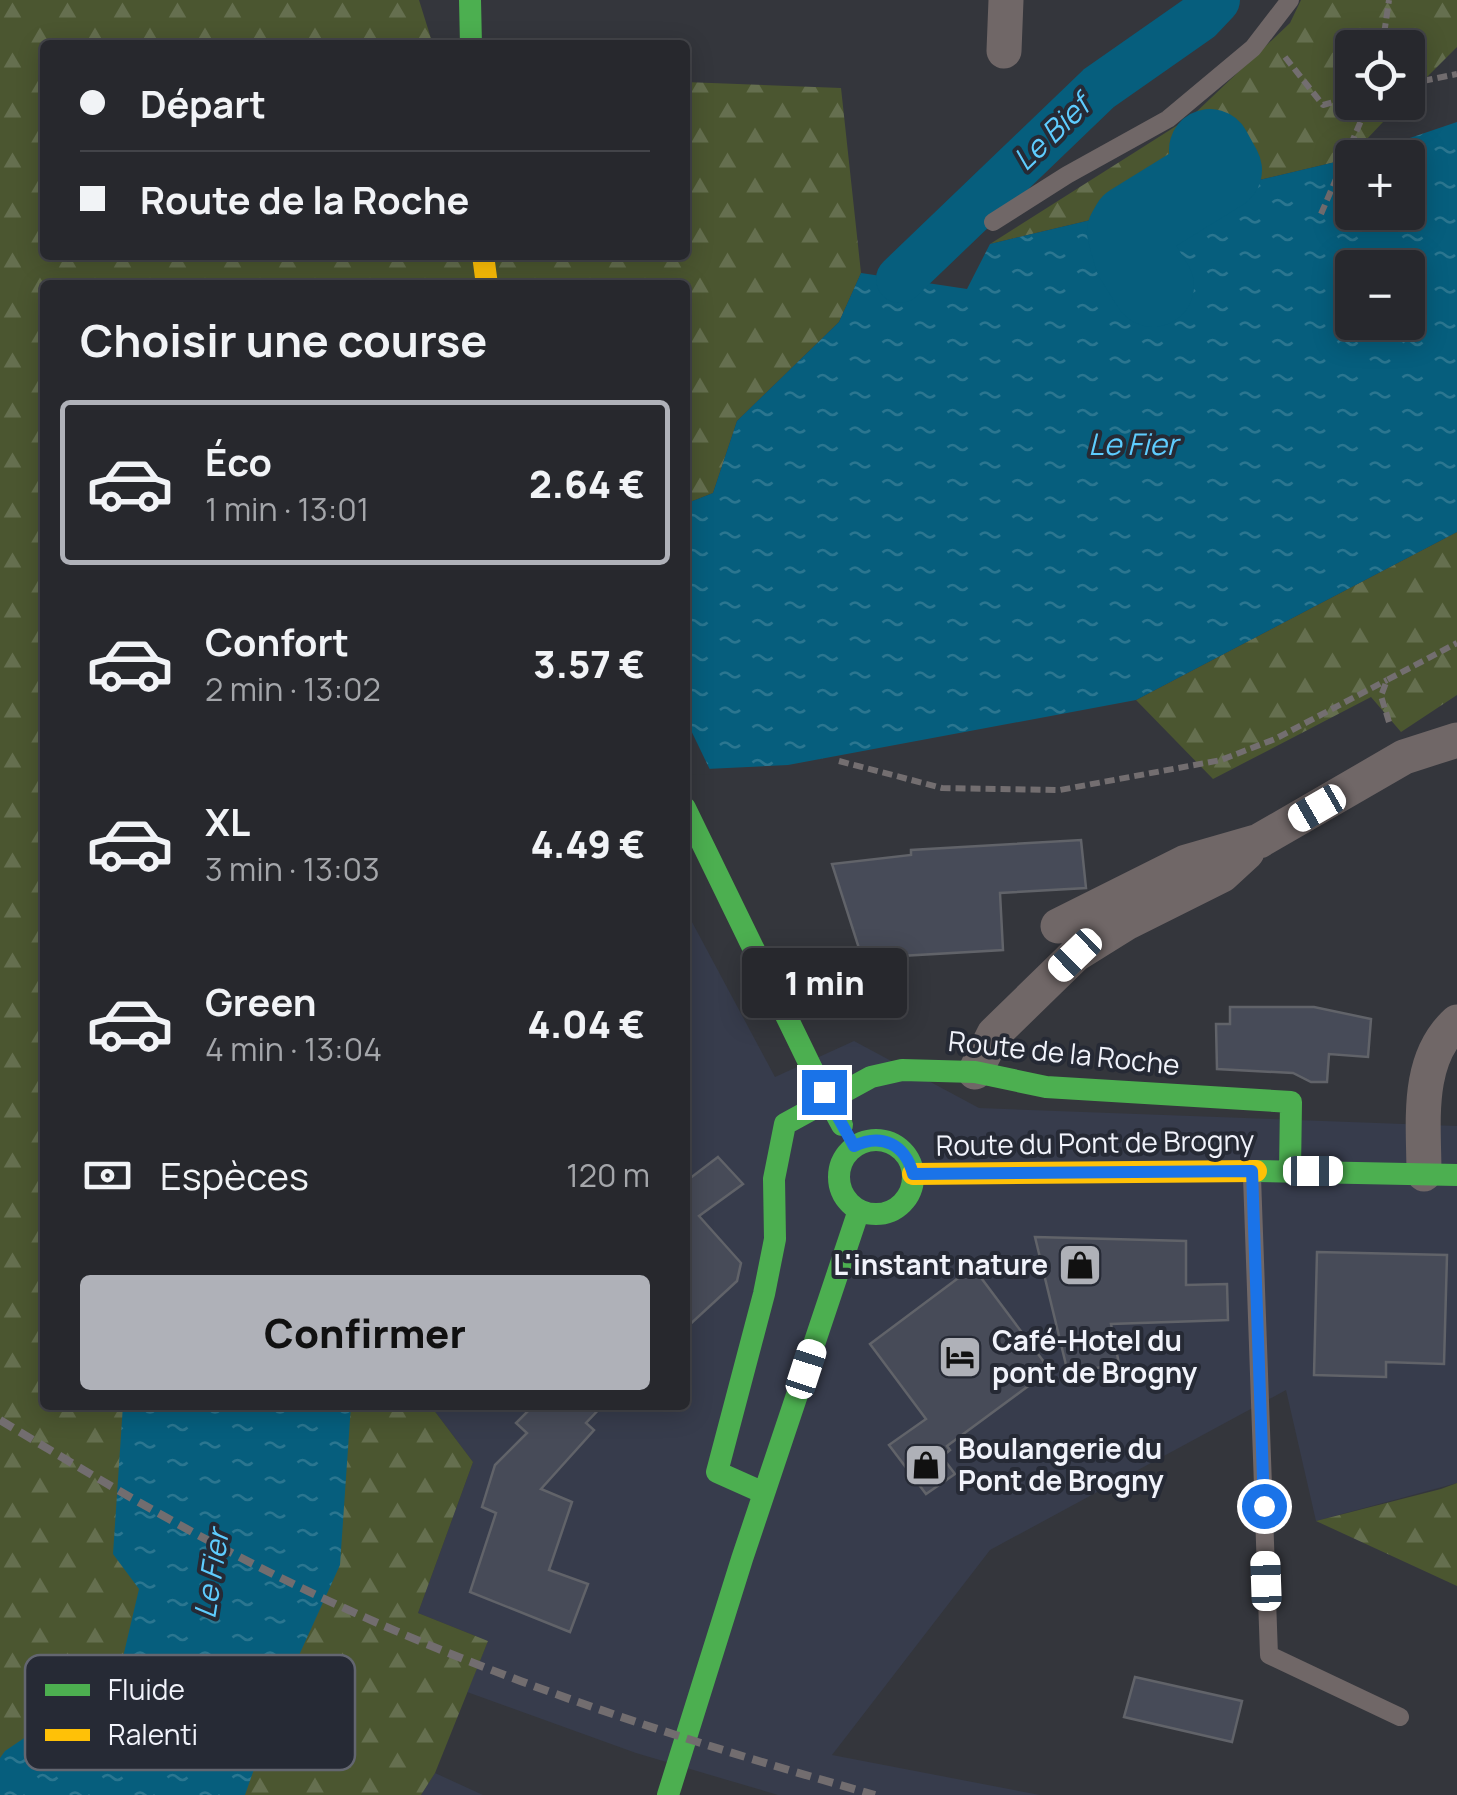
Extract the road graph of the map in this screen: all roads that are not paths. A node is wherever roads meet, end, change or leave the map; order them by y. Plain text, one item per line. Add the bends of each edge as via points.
1 (470, 0) edge
2 (1006, 0) edge
3 (1290, 0) edge
4 (471, 40) edge
5 (1004, 51) dead end
6 (993, 222) dead end
7 (1457, 740) edge
8 (690, 818) edge
9 (1259, 841) junction
10 (1058, 926) dead end
11 (1457, 1022) edge
12 (975, 1072) junction
13 (854, 1146) junction
14 (1252, 1171) junction
15 (1290, 1171) junction
16 (913, 1174) junction
17 (1441, 1175) edge
18 (859, 1210) junction
19 (764, 1493) junction
20 (1400, 1717) dead end
21 (668, 1795) edge

1 - 4 main road
2 - 5 street
3 - 6 lane via 1252,48 1168,119
7 - 9 street via 1404,757
8 - 13 main road, bridge
9 - 10 street via 1186,862
9 - 12 street via 1222,874 1075,955 994,1034
11 - 17 street via 1440,1042 1426,1080
12 - 15 main road, Route de la Roche via 1046,1087 1291,1102
12 - 19 main road, Route de la Roche via 902,1070 871,1077 785,1124 774,1179 776,1239 718,1472
13 - 16 main road via 892,1143
13 - 18 main road via 838,1172 846,1200
14 - 15 main road, Route du Pont de Brogny
14 - 16 main road, Route du Pont de Brogny
14 - 20 lane via 1269,1656
15 - 17 main road, Route du Pont de Brogny
16 - 18 main road via 911,1190 889,1212
18 - 19 main road
19 - 21 main road

